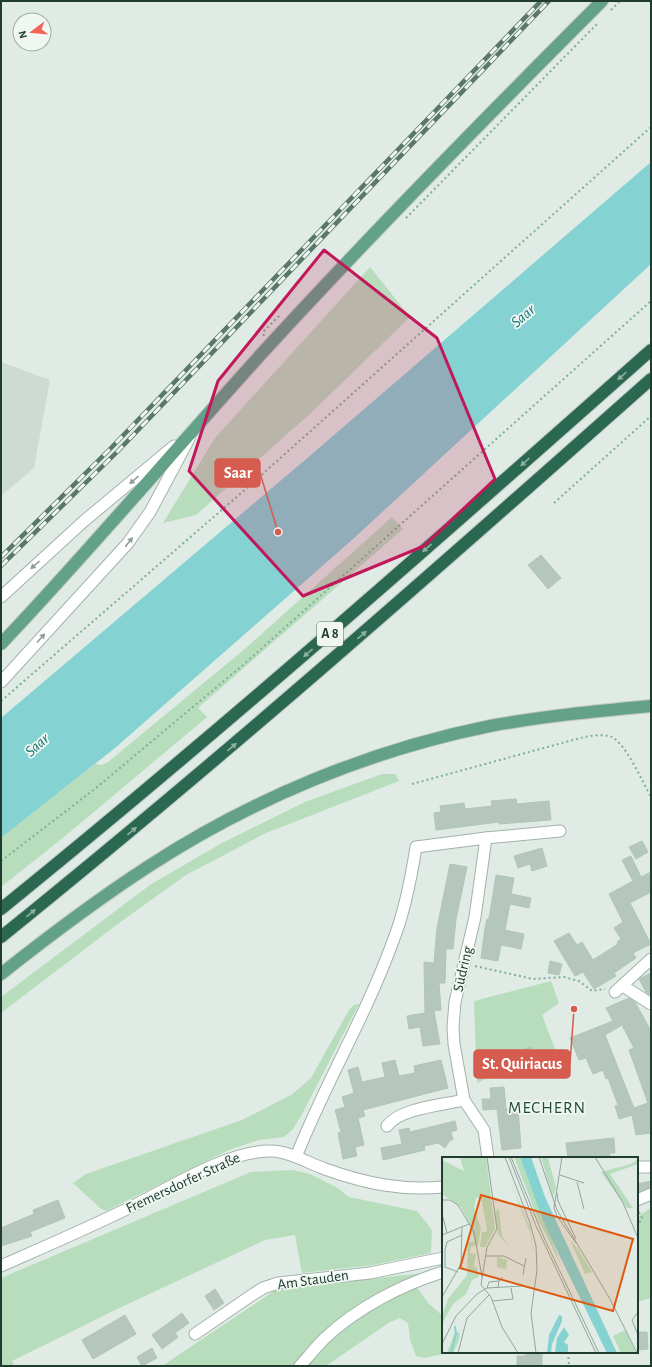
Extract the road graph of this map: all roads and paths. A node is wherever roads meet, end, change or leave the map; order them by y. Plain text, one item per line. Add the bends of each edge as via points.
1 (602, 1) edge
2 (651, 127) edge
3 (651, 301) edge
4 (651, 350) edge
5 (651, 379) edge
6 (651, 416) edge
7 (195, 427) junction
8 (554, 503) dead end
9 (1, 597) edge
10 (1, 644) edge
11 (1, 682) edge
12 (1, 701) edge
13 (651, 706) edge
14 (412, 784) dead end
15 (651, 797) edge
16 (560, 831) dead end
17 (486, 838) junction
18 (1, 862) edge
19 (1, 909) edge
20 (1, 937) edge
21 (651, 959) edge
22 (464, 964) junction
23 (1, 974) edge
24 (619, 989) junction
25 (651, 1004) edge
26 (464, 1100) junction
27 (387, 1126) dead end
28 (296, 1157) junction
29 (488, 1157) edge
30 (638, 1167) edge
31 (651, 1167) edge
32 (442, 1187) edge
33 (651, 1194) edge
34 (638, 1200) edge
35 (638, 1209) edge
36 (638, 1225) edge
37 (442, 1258) edge
38 (1, 1266) edge
39 (442, 1272) edge
40 (195, 1334) dead end
41 (568, 1353) edge
42 (300, 1366) edge
43 (569, 1366) edge

1 - 7 main road via 405,202
2 - 12 path via 238,495
3 - 18 path via 243,665 96,788
4 -> 19 highway, A 8 via 228,722
20 -> 5 highway, A 8 via 236,744
6 - 8 path
7 -> 9 street via 84,521
7 - 10 main road
11 -> 7 street via 140,527
13 - 23 main road via 488,727 381,756 293,789 220,824 151,865 65,924
14 - 15 path via 584,737 608,735 614,737 622,747
16 - 17 street
17 - 22 street, Südring via 475,917
17 - 28 street via 416,847 404,909 393,941 370,996 313,1114
21 - 24 street
22 - 24 path via 533,980 564,978 579,981 592,992
22 - 26 street, Südring via 455,1002 453,1027
24 - 25 street
26 - 27 street via 401,1114
26 - 29 street, Südring via 484,1130
28 - 32 street, Fremersdorfer Straße via 324,1169 388,1187 417,1190
28 - 38 street, Fremersdorfer Straße via 273,1151 228,1159 129,1208
30 - 31 street
33 - 34 street
35 - 36 path via 642,1218
37 - 40 street, Am Stauden via 370,1273 278,1283 252,1295
39 - 42 street via 378,1300 347,1320 324,1339
41 - 43 path

